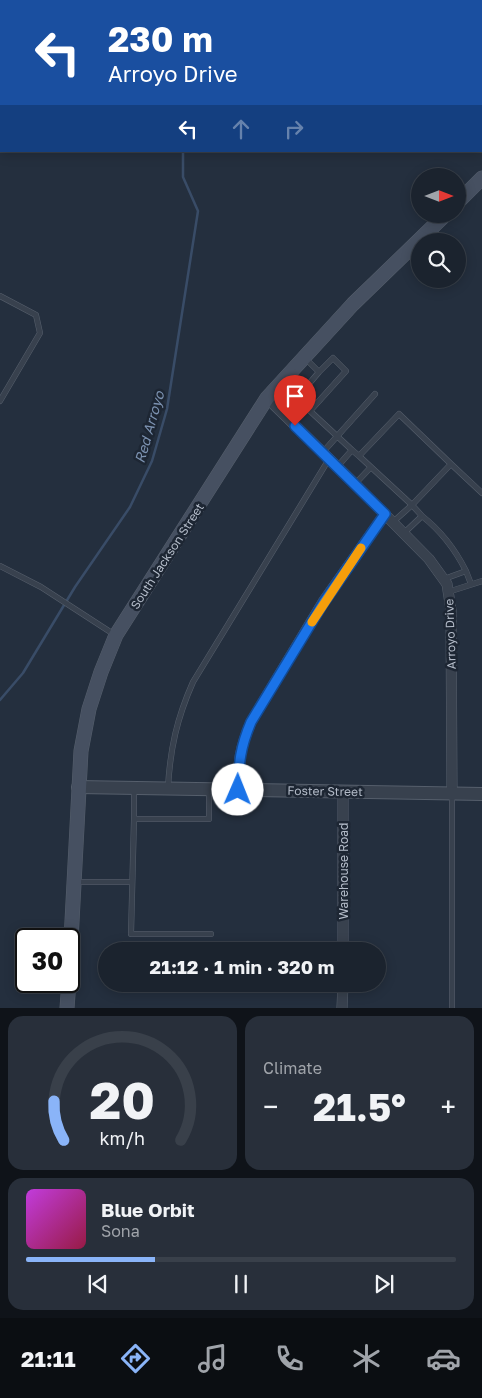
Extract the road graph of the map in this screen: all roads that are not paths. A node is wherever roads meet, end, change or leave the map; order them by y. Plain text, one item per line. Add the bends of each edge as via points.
1 (482, 178) edge
2 (466, 194) edge
3 (437, 223) edge
4 (0, 296) edge
5 (304, 357) junction
6 (319, 372) junction
7 (375, 394) dead end
8 (267, 398) junction
9 (0, 401) edge
10 (310, 411) junction
11 (336, 436) junction
12 (352, 450) junction
13 (359, 456) junction
14 (330, 460) junction
15 (451, 464) junction
16 (371, 467) junction
17 (355, 484) junction
18 (482, 493) edge
19 (412, 505) junction
20 (385, 514) junction
21 (422, 516) junction
22 (393, 522) junction
23 (404, 533) junction
24 (0, 566) edge
25 (466, 571) junction
26 (443, 579) junction
27 (482, 580) edge
28 (471, 584) junction
29 (448, 592) junction
30 (116, 635) junction
31 (78, 787) junction
32 (134, 788) junction
33 (168, 788) junction
34 (209, 789) junction
35 (238, 790) junction
36 (343, 791) junction
37 (452, 793) junction
38 (482, 794) edge
39 (134, 819) junction
40 (74, 882) junction
41 (132, 882) junction
42 (72, 928) edge
43 (211, 934) dead end
44 (343, 942) edge
45 (342, 992) edge
46 (68, 993) edge
47 (67, 1008) edge
48 (342, 1008) edge
49 (452, 1008) edge

1 - 2 main road
3 - 5 main road, South Jackson Street
4 - 9 lane via 36,315 40,333
5 - 6 lane
5 - 8 main road, South Jackson Street
6 - 10 lane via 297,398
6 - 10 lane via 333,358 346,372
7 - 11 lane
8 - 14 street, Arroyo Drive
8 - 30 main road, South Jackson Street
10 - 11 lane
11 - 12 lane
11 - 14 lane
12 - 13 lane
12 - 14 lane
13 - 15 lane via 399,414
13 - 16 lane
14 - 17 street, Arroyo Drive
14 - 33 lane via 193,682 174,736
15 - 18 lane
15 - 19 lane
16 - 17 lane
16 - 19 lane
17 - 20 street, Arroyo Drive
19 - 21 lane
19 - 22 lane
20 - 22 street, Arroyo Drive
20 - 35 street via 324,602 251,722 238,761
21 - 23 lane
21 - 25 lane via 435,526
22 - 23 street, Arroyo Drive
23 - 26 street, Arroyo Drive
24 - 30 lane via 41,587
25 - 26 lane
25 - 28 lane
26 - 29 street, Arroyo Drive
27 - 28 lane
28 - 29 lane
29 - 37 street, Arroyo Drive via 451,610
30 - 31 main road, South Jackson Street via 89,709
31 - 32 street, Foster Street
31 - 40 main road, South Jackson Street
32 - 33 street, Foster Street
32 - 39 lane
33 - 34 street, Foster Street
34 - 35 street, Foster Street
34 - 39 lane via 209,819
35 - 36 street, Foster Street
36 - 37 street, Foster Street
36 - 44 street, Warehouse Road
37 - 38 street, Foster Street
37 - 49 lane
39 - 41 lane
40 - 41 lane
40 - 42 main road, South Jackson Street
41 - 43 lane via 131,934
45 - 48 street
46 - 47 main road, South Jackson Street

